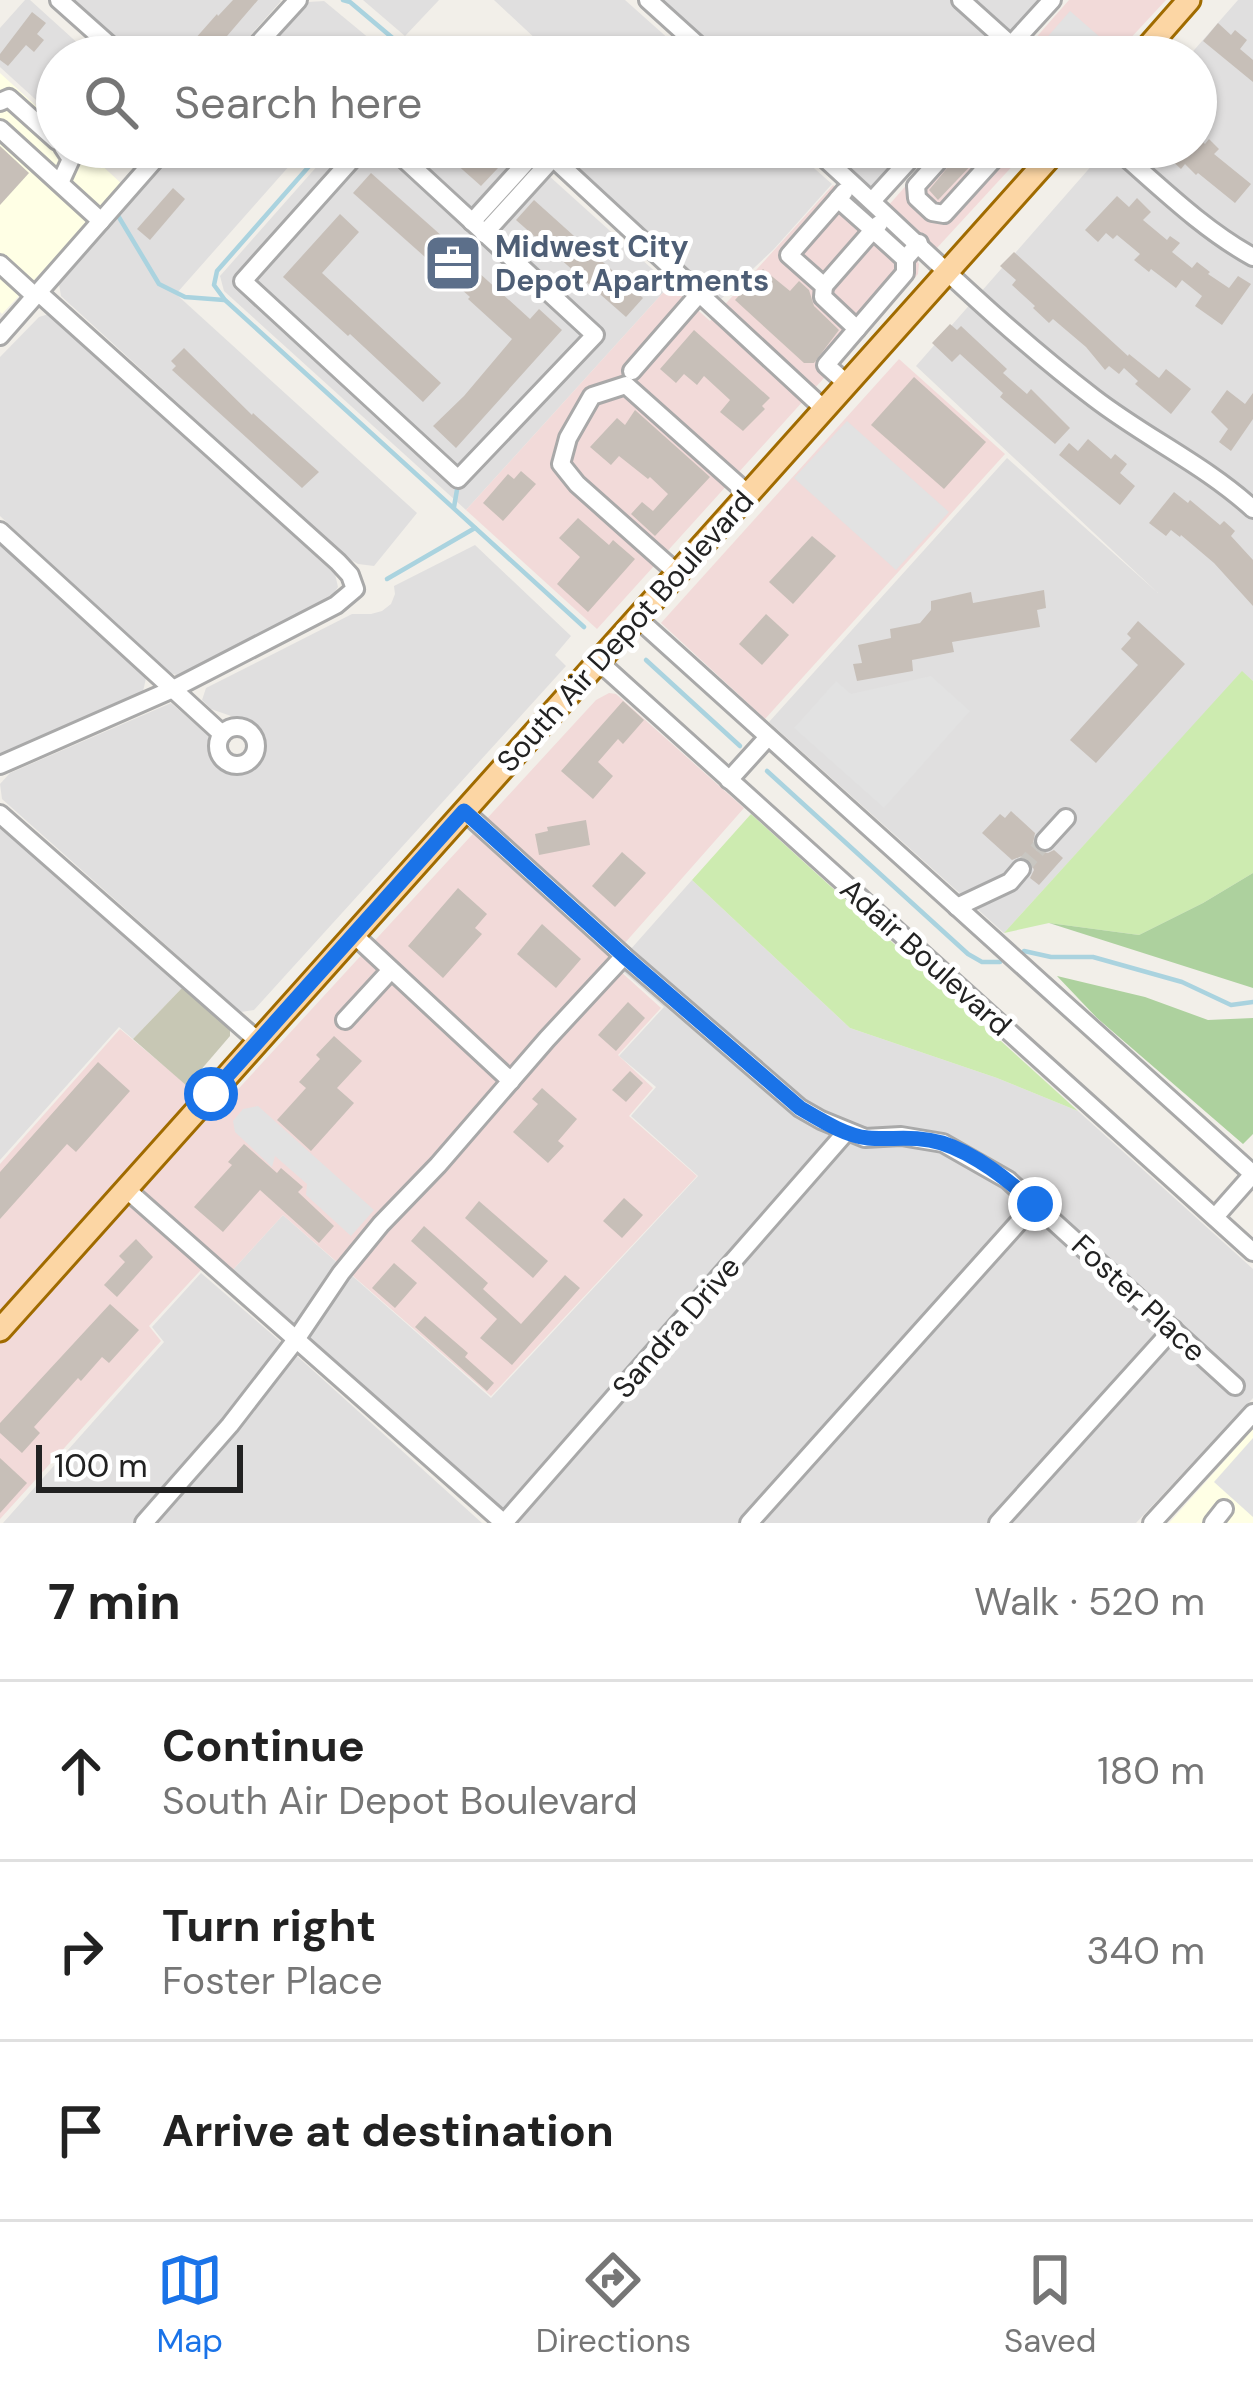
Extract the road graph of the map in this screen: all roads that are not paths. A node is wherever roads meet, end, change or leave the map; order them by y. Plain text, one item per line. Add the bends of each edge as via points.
1 (59, 0) edge
2 (298, 0) edge
3 (648, 0) edge
4 (961, 0) edge
5 (1052, 0) edge
6 (1189, 0) edge
7 (99, 36) edge
8 (265, 36) edge
9 (688, 36) edge
10 (992, 36) edge
11 (1019, 36) edge
12 (1157, 36) edge
13 (0, 102) edge
14 (36, 122) edge
15 (0, 129) edge
16 (36, 161) edge
17 (43, 168) edge
18 (67, 168) edge
19 (148, 168) edge
20 (344, 168) edge
21 (414, 168) edge
22 (529, 168) edge
23 (562, 168) edge
24 (835, 168) edge
25 (902, 168) edge
26 (932, 168) edge
27 (986, 168) edge
28 (1040, 168) edge
29 (1138, 168) edge
30 (60, 183) junction
31 (852, 183) junction
32 (838, 199) junction
33 (872, 201) junction
34 (887, 214) junction
35 (101, 221) junction
36 (478, 228) junction
37 (873, 230) junction
38 (919, 243) junction
39 (1253, 257) edge
40 (905, 259) junction
41 (0, 265) edge
42 (948, 271) junction
43 (824, 286) junction
44 (37, 294) junction
45 (699, 294) junction
46 (862, 324) junction
47 (0, 336) edge
48 (888, 337) junction
49 (632, 370) dead end
50 (846, 383) junction
51 (823, 408) junction
52 (747, 494) junction
53 (1253, 509) edge
54 (0, 531) edge
55 (677, 573) junction
56 (637, 618) junction
57 (598, 661) junction
58 (173, 689) junction
59 (222, 734) dead end
60 (768, 737) junction
61 (0, 765) edge
62 (729, 779) junction
63 (464, 811) junction
64 (0, 814) edge
65 (1066, 818) dead end
66 (1045, 842) tunnel mouth
67 (1021, 869) tunnel mouth
68 (957, 907) junction
69 (353, 934) junction
70 (624, 956) junction
71 (391, 970) junction
72 (345, 1020) dead end
73 (258, 1041) junction
74 (511, 1081) junction
75 (847, 1131) junction
76 (1253, 1174) edge
77 (126, 1189) junction
78 (1035, 1204) junction
79 (1215, 1217) junction
80 (1253, 1252) edge
81 (1173, 1329) junction
82 (0, 1330) edge
83 (296, 1341) junction
84 (1235, 1386) dead end
85 (1253, 1413) edge
86 (144, 1523) edge
87 (504, 1523) edge
88 (749, 1523) edge
89 (998, 1523) edge
90 (1152, 1523) edge

1 - 7 street
2 - 8 street
3 - 9 street
4 - 10 street
5 - 11 street
6 - 12 main road
13 - 14 street via 9,98
15 - 16 street
17 - 30 street
18 - 30 street
19 - 35 street
20 - 36 street via 242,281 458,479 595,335
21 - 36 street
22 - 36 street
23 - 45 street
24 - 31 street
25 - 33 street
26 - 27 street via 916,186 917,198 944,214
28 - 42 main road, South Air Depot Boulevard
29 - 39 street
30 - 35 street
31 - 32 street
31 - 33 street
32 - 37 street
32 - 43 street via 789,255
33 - 34 street
34 - 37 street
34 - 38 street
35 - 44 street
37 - 40 street
37 - 43 street
38 - 40 street
38 - 42 street
40 - 46 street via 905,274
41 - 44 street
42 - 48 main road, South Air Depot Boulevard
42 - 53 street via 1095,399
43 - 46 street via 823,297
44 - 47 street
44 - 58 street via 338,562 355,589
45 - 49 street
45 - 51 street
46 - 48 street
46 - 50 street via 826,365
48 - 50 main road, South Air Depot Boulevard
50 - 51 main road, South Air Depot Boulevard
51 - 52 main road, South Air Depot Boulevard
52 - 55 main road, South Air Depot Boulevard
52 - 55 street via 626,385 592,396 561,464
54 - 58 street
55 - 56 main road, South Air Depot Boulevard
56 - 57 main road, South Air Depot Boulevard
56 - 60 street, Adair Boulevard
57 - 62 street, Adair Boulevard
57 - 63 main road, South Air Depot Boulevard
58 - 59 street
58 - 61 street
60 - 62 street
60 - 68 street, Adair Boulevard
62 - 79 street, Adair Boulevard
63 - 69 main road, South Air Depot Boulevard
63 - 70 street, Foster Place
64 - 73 street
65 - 66 street
67 - 68 street
68 - 76 street, Adair Boulevard
69 - 71 street
69 - 73 main road, South Air Depot Boulevard
70 - 74 street
70 - 75 street, Foster Place via 800,1108
71 - 72 street
71 - 74 street
73 - 77 main road, South Air Depot Boulevard
74 - 83 street via 381,1224
75 - 78 street, Foster Place via 943,1143
75 - 87 street, Sandra Drive
76 - 79 street
77 - 82 main road, South Air Depot Boulevard
77 - 83 street
78 - 81 street, Foster Place
78 - 88 street
79 - 80 street, Adair Boulevard
81 - 84 street, Foster Place
81 - 89 street
83 - 86 street
83 - 87 street
85 - 90 street

